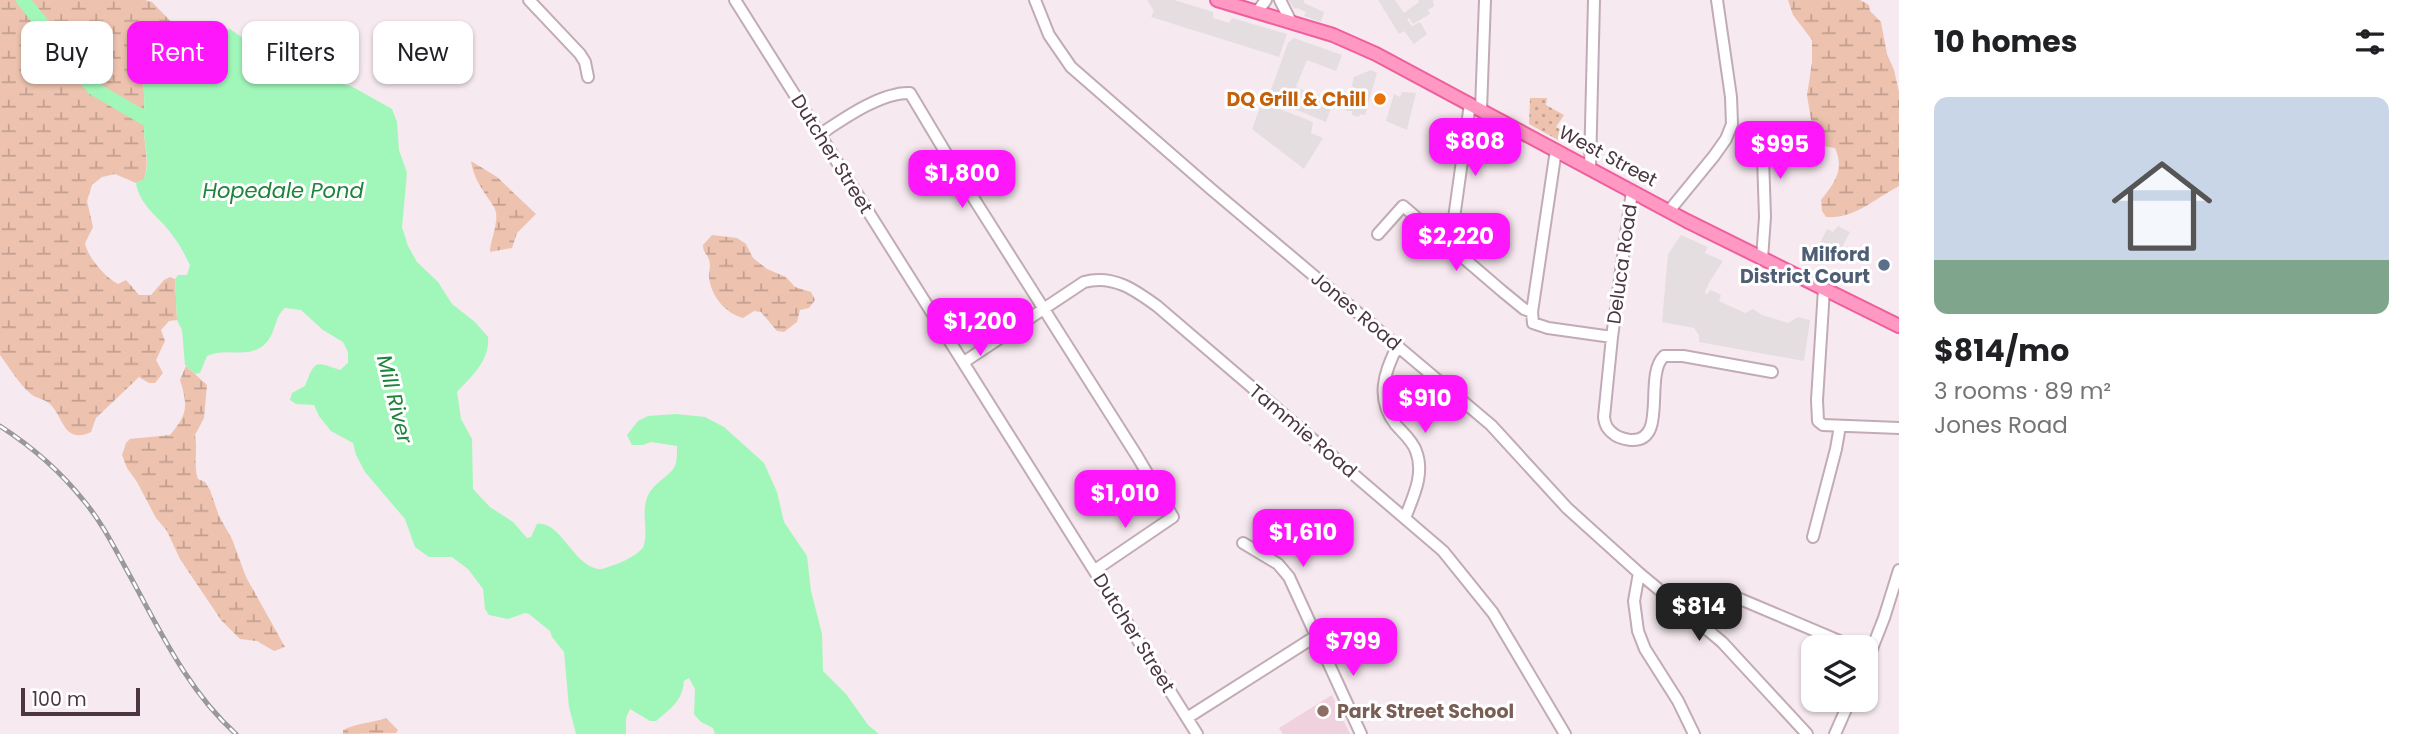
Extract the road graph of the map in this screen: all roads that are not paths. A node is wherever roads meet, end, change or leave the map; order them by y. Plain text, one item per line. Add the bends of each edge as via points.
1 (529, 0) edge
2 (735, 0) edge
3 (1035, 0) edge
4 (1217, 0) edge
5 (1266, 0) edge
6 (1280, 0) edge
7 (1485, 0) edge
8 (1594, 0) edge
9 (1717, 0) edge
10 (1257, 12) junction
11 (1292, 22) junction
12 (588, 77) dead end
13 (1475, 107) junction
14 (819, 135) junction
15 (1556, 150) junction
16 (1763, 157) dead end
17 (1590, 169) junction
18 (1632, 191) junction
19 (1669, 211) junction
20 (1378, 234) dead end
21 (1445, 244) junction
22 (1762, 259) junction
23 (1824, 289) junction
24 (1044, 310) junction
25 (1532, 312) junction
26 (1899, 326) edge
27 (1612, 337) junction
28 (1398, 345) junction
29 (964, 362) junction
30 (1772, 372) dead end
31 (1840, 426) junction
32 (1899, 428) edge
33 (1405, 518) junction
34 (1813, 537) dead end
35 (1243, 543) dead end
36 (1095, 570) junction
37 (1899, 570) edge
38 (1639, 573) junction
39 (1693, 618) junction
40 (1825, 635) edge
41 (1874, 635) edge
42 (1316, 636) junction
43 (1845, 712) edge
44 (1187, 718) junction
45 (1197, 734) edge
46 (1361, 734) edge
47 (1565, 734) edge
48 (1694, 734) edge
49 (1807, 734) edge
50 (1835, 734) edge

1 - 12 street via 580,54
2 - 14 street, Dutcher Street
3 - 28 street, Jones Road via 1049,35 1071,67
4 - 10 main road, West Street
5 - 10 street
6 - 11 street
7 - 13 street
8 - 17 street
9 - 19 street via 1732,124 1714,156
10 - 11 main road, West Street
11 - 13 main road, West Street via 1376,54
13 - 15 main road, West Street
13 - 21 street
14 - 24 street via 871,104 898,92 910,93
14 - 29 street, Dutcher Street
15 - 17 main road, West Street
15 - 25 street
16 - 22 street
17 - 18 main road, West Street
18 - 19 main road, West Street
18 - 27 street, Deluca Road
19 - 22 main road, West Street
20 - 21 street via 1403,206
21 - 25 street
22 - 23 main road, West Street
23 - 26 main road, West Street
23 - 31 street via 1816,415 1823,425
24 - 29 street, Tammie Road
24 - 33 street, Tammie Road via 1088,281 1111,281 1133,289
24 - 36 street via 1173,517
25 - 27 street, Deluca Road via 1533,323 1548,328
27 - 30 street, Deluca Road via 1604,417 1607,429 1620,438 1636,440 1648,435 1658,364 1664,356
28 - 33 street via 1382,391 1387,411 1412,442 1418,460 1418,480
28 - 38 street, Jones Road via 1491,425 1567,508
29 - 36 street, Dutcher Street
31 - 32 street
31 - 34 street
33 - 47 street, Tammie Road via 1443,551 1493,613
35 - 42 street via 1286,572
36 - 44 street, Dutcher Street
37 - 41 street
38 - 39 street, Jones Road
38 - 48 street via 1634,601 1638,631
39 - 40 street via 1720,599 1740,599
39 - 49 street, Jones Road via 1741,661
42 - 44 street
42 - 46 street
43 - 50 street
44 - 45 street, Dutcher Street

